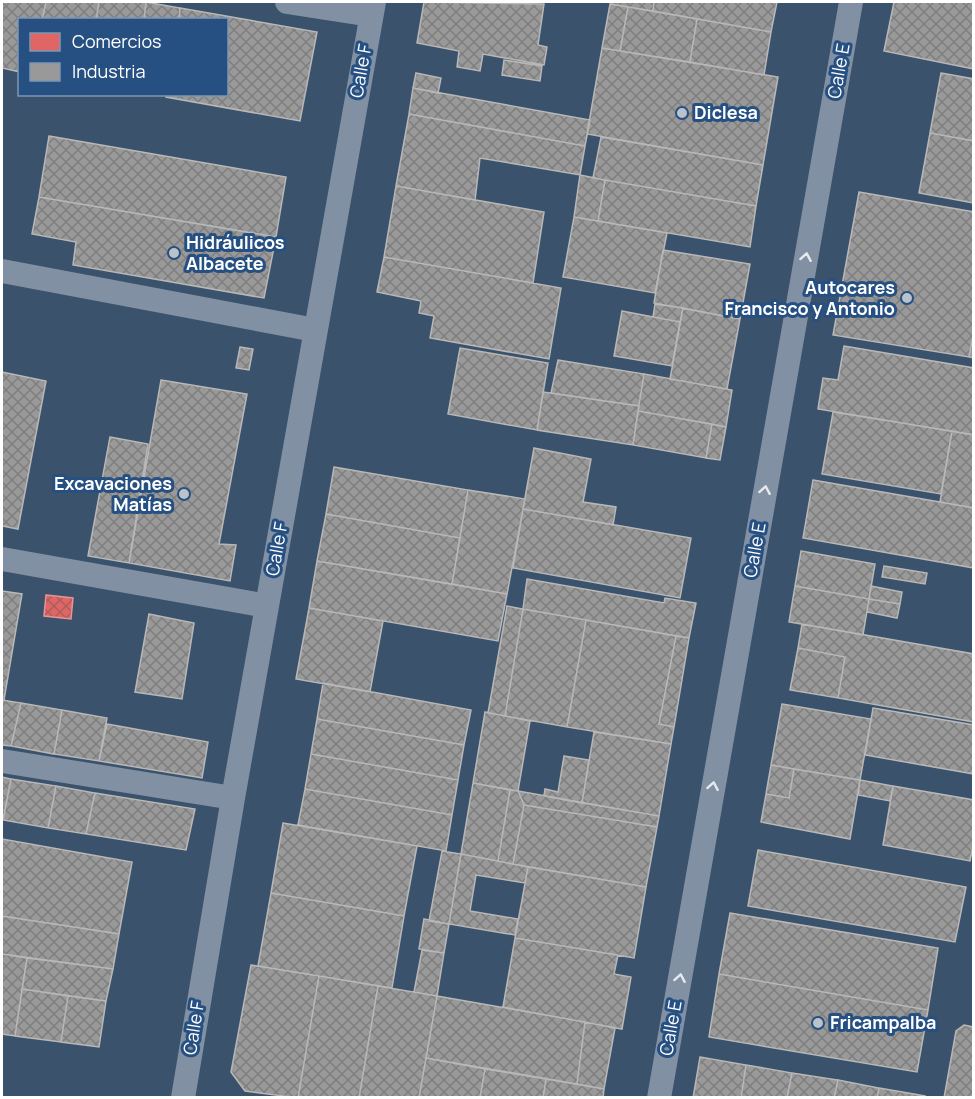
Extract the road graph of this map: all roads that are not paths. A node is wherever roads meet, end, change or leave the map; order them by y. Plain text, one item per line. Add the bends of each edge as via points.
1 (287, 2) edge
2 (851, 2) edge
3 (372, 8) edge
4 (2, 271) edge
5 (315, 330) junction
6 (2, 559) edge
7 (267, 606) junction
8 (2, 761) edge
9 (233, 798) junction
10 (183, 1098) edge
11 (659, 1098) edge

1 - 3 street
11 -> 2 street, Calle E
3 - 5 street, Calle F
4 - 5 street
5 - 7 street, Calle F
6 - 7 street
7 - 9 street, Calle F
8 - 9 street
9 - 10 street, Calle F

